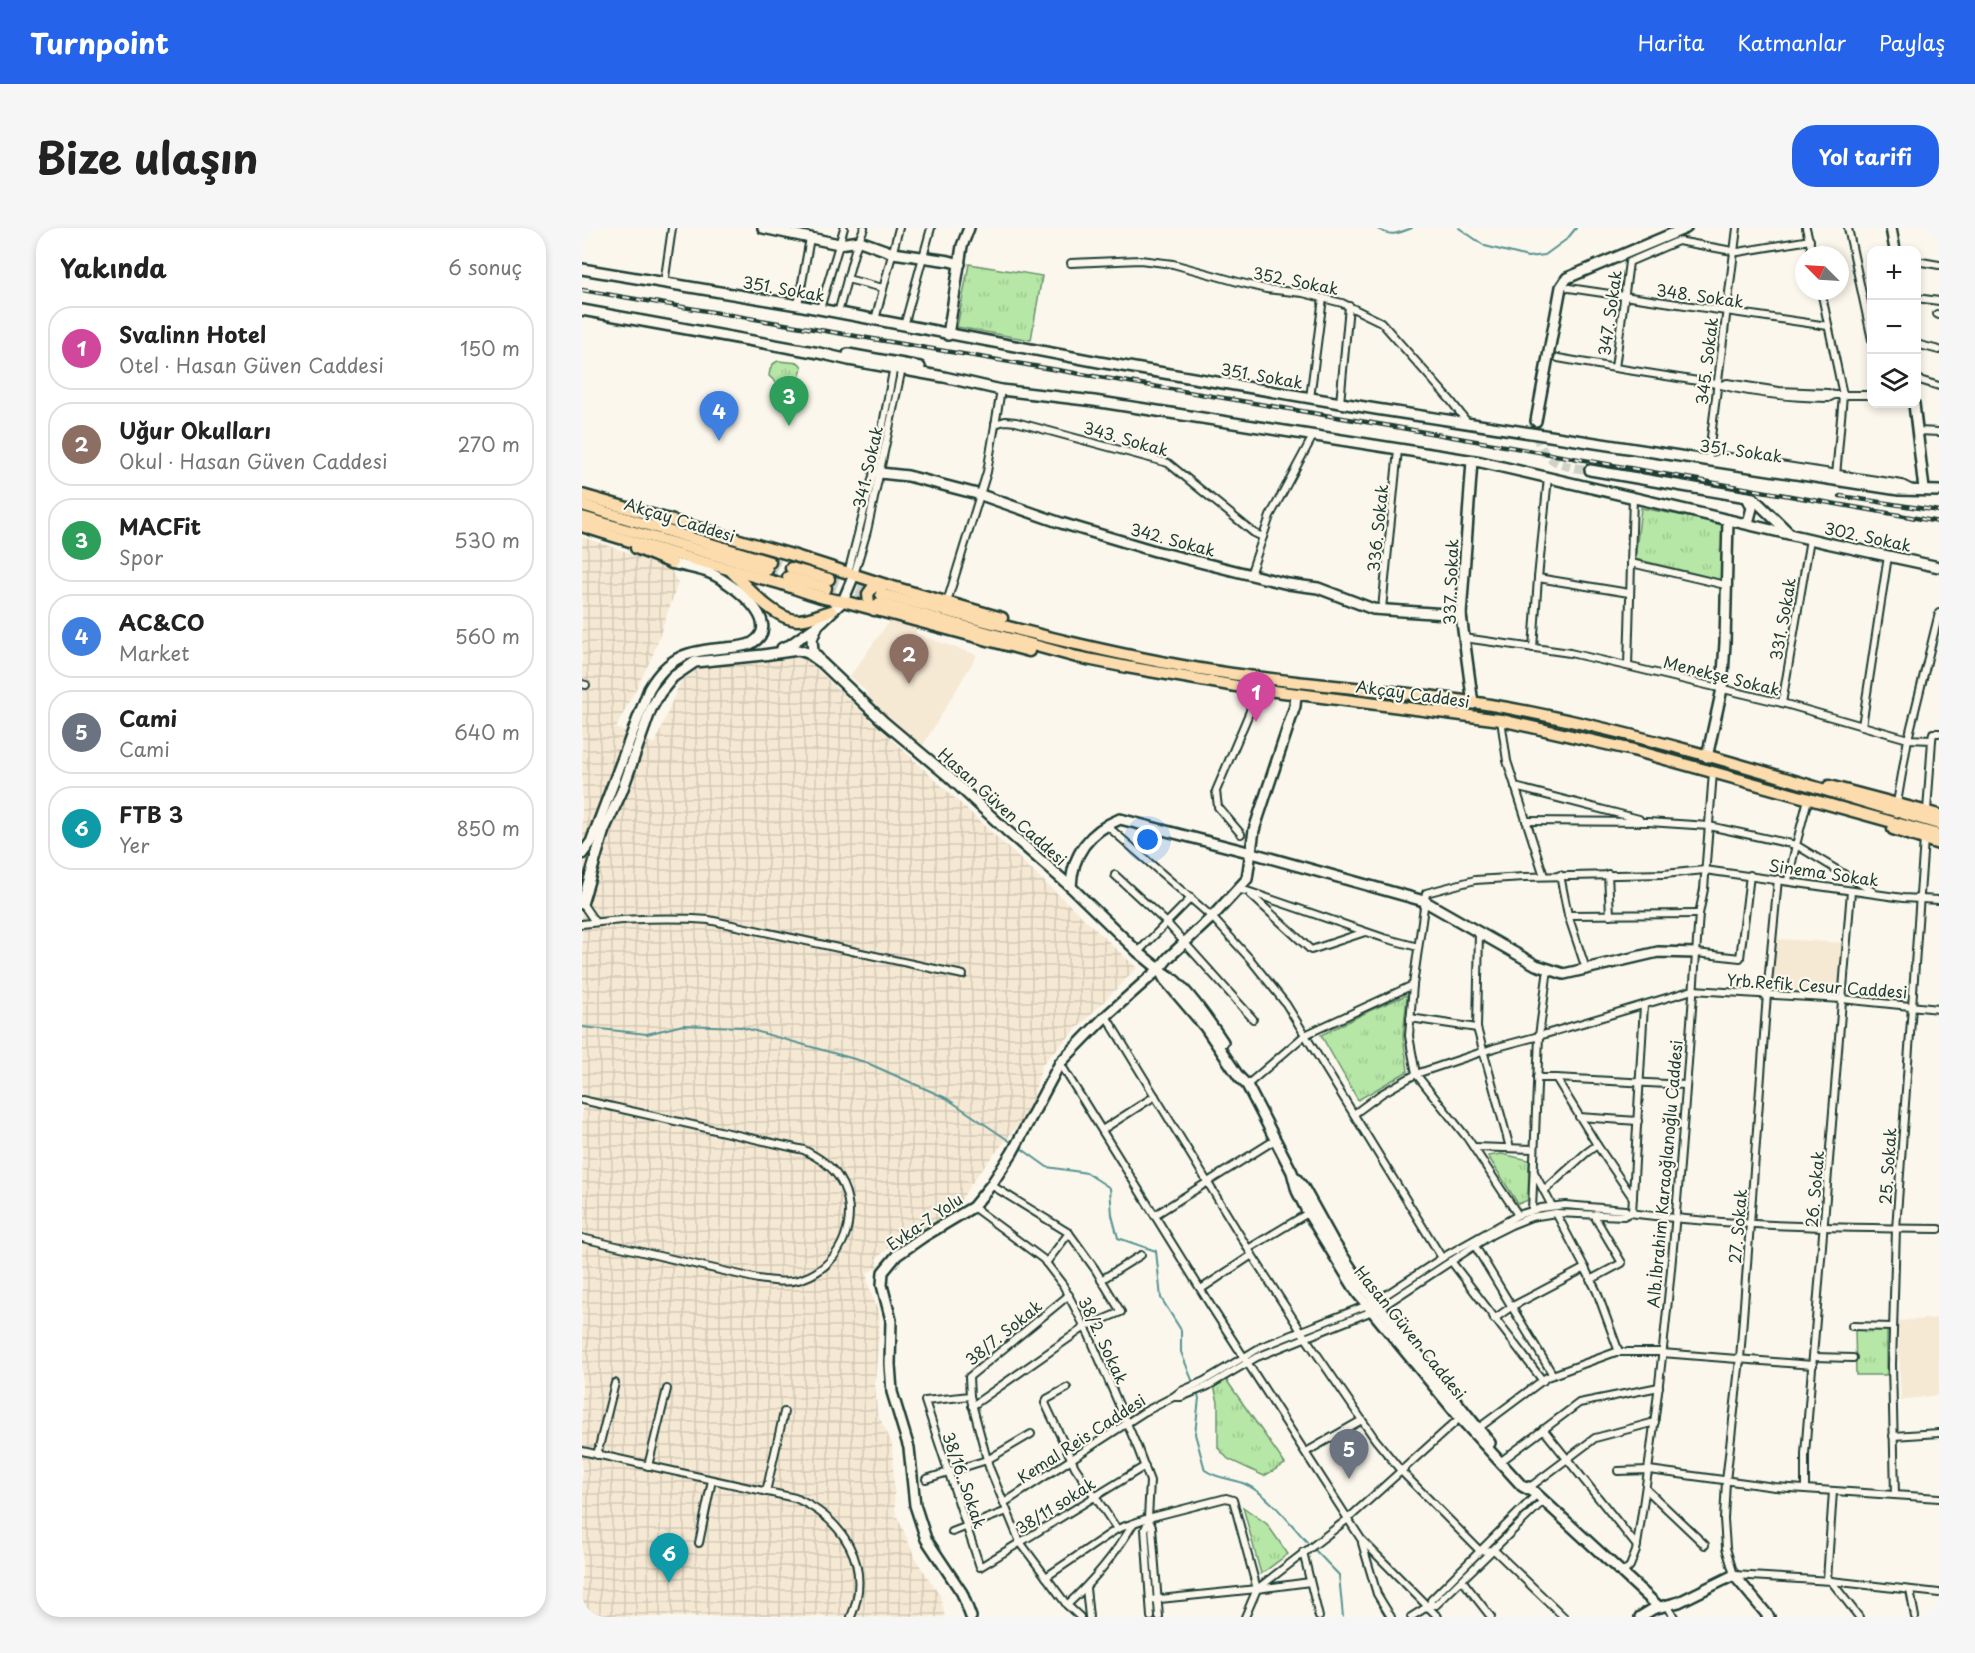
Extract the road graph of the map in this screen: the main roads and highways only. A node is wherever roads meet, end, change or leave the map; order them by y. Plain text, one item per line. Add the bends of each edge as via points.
1 (582, 495) edge
2 (582, 505) edge
3 (582, 517) edge
4 (582, 526) edge
5 (612, 536) junction
6 (672, 563) road end
7 (729, 570) junction
8 (789, 572) tunnel mouth
9 (828, 583) tunnel mouth
10 (880, 598) junction
11 (831, 611) road end
12 (1081, 646) junction
13 (1776, 776) junction
14 (1771, 789) junction
15 (1939, 815) edge
16 (1939, 824) edge
17 (1939, 834) edge
18 (1939, 844) edge

1 - 10 highway via 851,574
2 - 3 highway, Akçay Caddesi via 768,566
4 - 5 highway
5 - 6 highway
5 - 7 highway
7 - 10 highway via 831,600
7 - 11 highway via 773,610 790,619 802,620
8 - 9 highway
10 - 12 highway, Akçay Caddesi
10 - 12 highway via 947,602 1049,630
10 - 14 highway, Akçay Caddesi via 1004,645 1055,657 1077,657 1296,695 1501,720 1633,750
12 - 13 highway, Akçay Caddesi via 1231,674 1367,688 1527,712
13 - 15 highway via 1845,789
13 - 16 highway, Akçay Caddesi
14 - 17 highway, Akçay Caddesi
14 - 18 highway

